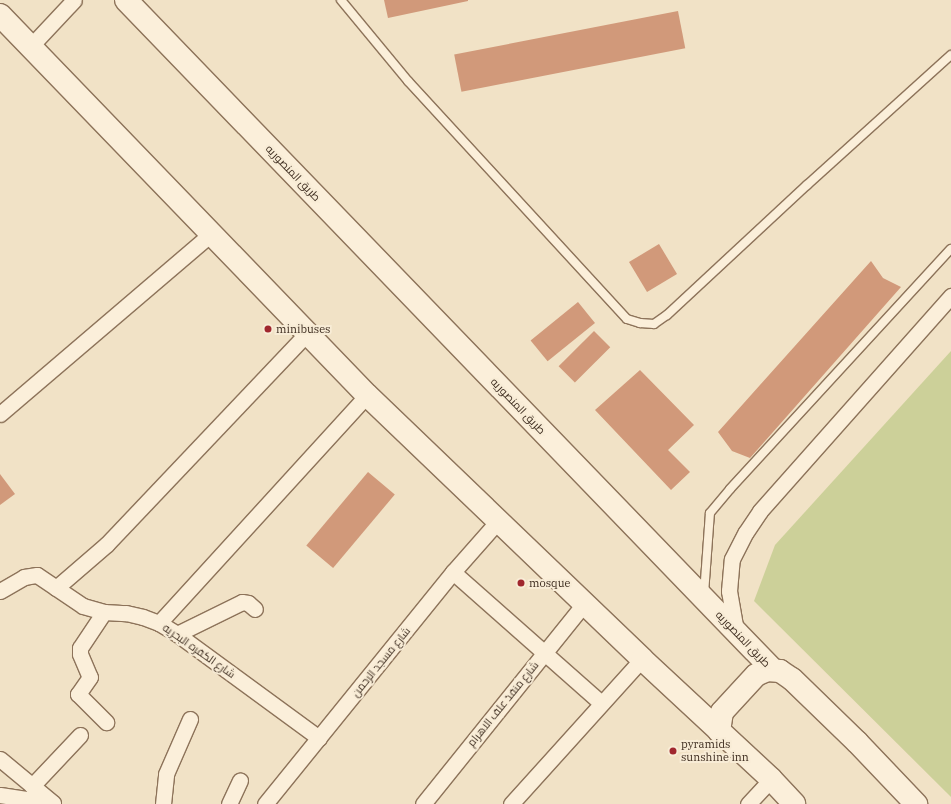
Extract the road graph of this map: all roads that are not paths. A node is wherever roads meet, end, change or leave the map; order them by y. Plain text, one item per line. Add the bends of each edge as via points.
1 (74, 0) edge
2 (126, 0) edge
3 (341, 0) edge
4 (0, 15) edge
5 (30, 47) junction
6 (951, 55) edge
7 (211, 234) junction
8 (951, 249) edge
9 (951, 296) edge
10 (307, 333) junction
11 (367, 395) junction
12 (0, 414) edge
13 (498, 521) junction
14 (453, 572) junction
15 (56, 588) junction
16 (0, 591) edge
17 (704, 599) junction
18 (584, 604) junction
19 (255, 609) dead end
20 (104, 612) junction
21 (159, 623) junction
22 (736, 631) junction
23 (177, 634) junction
24 (545, 652) junction
25 (642, 659) junction
26 (773, 670) junction
27 (601, 703) junction
28 (190, 719) dead end
29 (106, 722) dead end
30 (718, 731) junction
31 (80, 735) dead end
32 (319, 738) junction
33 (0, 759) edge
34 (771, 779) junction
35 (240, 780) dead end
36 (32, 786) junction
37 (0, 795) edge
38 (54, 804) edge
39 (164, 804) edge
40 (229, 804) edge
41 (264, 804) edge
42 (423, 804) edge
43 (511, 804) edge
44 (748, 804) edge
45 (794, 804) edge
46 (916, 804) edge

1 - 5 street
2 - 17 main road, طريق المنصوريه
3 - 6 lane via 408,81 627,319 640,323 654,324 667,315
4 - 5 main road
5 - 7 main road
7 - 10 main road
7 - 12 street
8 - 17 lane via 730,489 710,514
9 - 22 street via 760,511 746,532 732,559 729,591
10 - 11 main road
10 - 15 street via 107,544
11 - 13 main road
11 - 21 street
13 - 14 street, شارع مسجد الرحمن
13 - 18 main road
14 - 24 street
14 - 32 street, شارع مسجد الرحمن
15 - 16 street, شارع الكفره البحريه via 37,575 24,577
15 - 20 street, شارع الكفره البحريه via 83,606
17 - 22 main road, طريق المنصوريه
18 - 24 street, شارع منفذ علف الاهرام
18 - 25 main road
19 - 23 street via 242,602
20 - 21 street, شارع الكفره البحريه via 126,614
20 - 29 street via 80,648 90,677 78,694
21 - 23 street, شارع الكفره البحريه
22 - 26 main road, طريق المنصوريه
23 - 32 street, شارع الكفره البحريه
24 - 27 street
24 - 42 street, شارع منفذ علف الاهرام
25 - 27 street
25 - 30 main road
26 - 30 main road via 756,675 722,712
26 - 46 main road, طريق المنصوريه via 792,679
27 - 43 street
28 - 39 street via 166,774
30 - 34 main road
31 - 36 street
32 - 41 street, شارع مسجد الرحمن
33 - 36 street
34 - 44 street
34 - 45 main road
35 - 40 street
36 - 38 street
37 - 38 street

